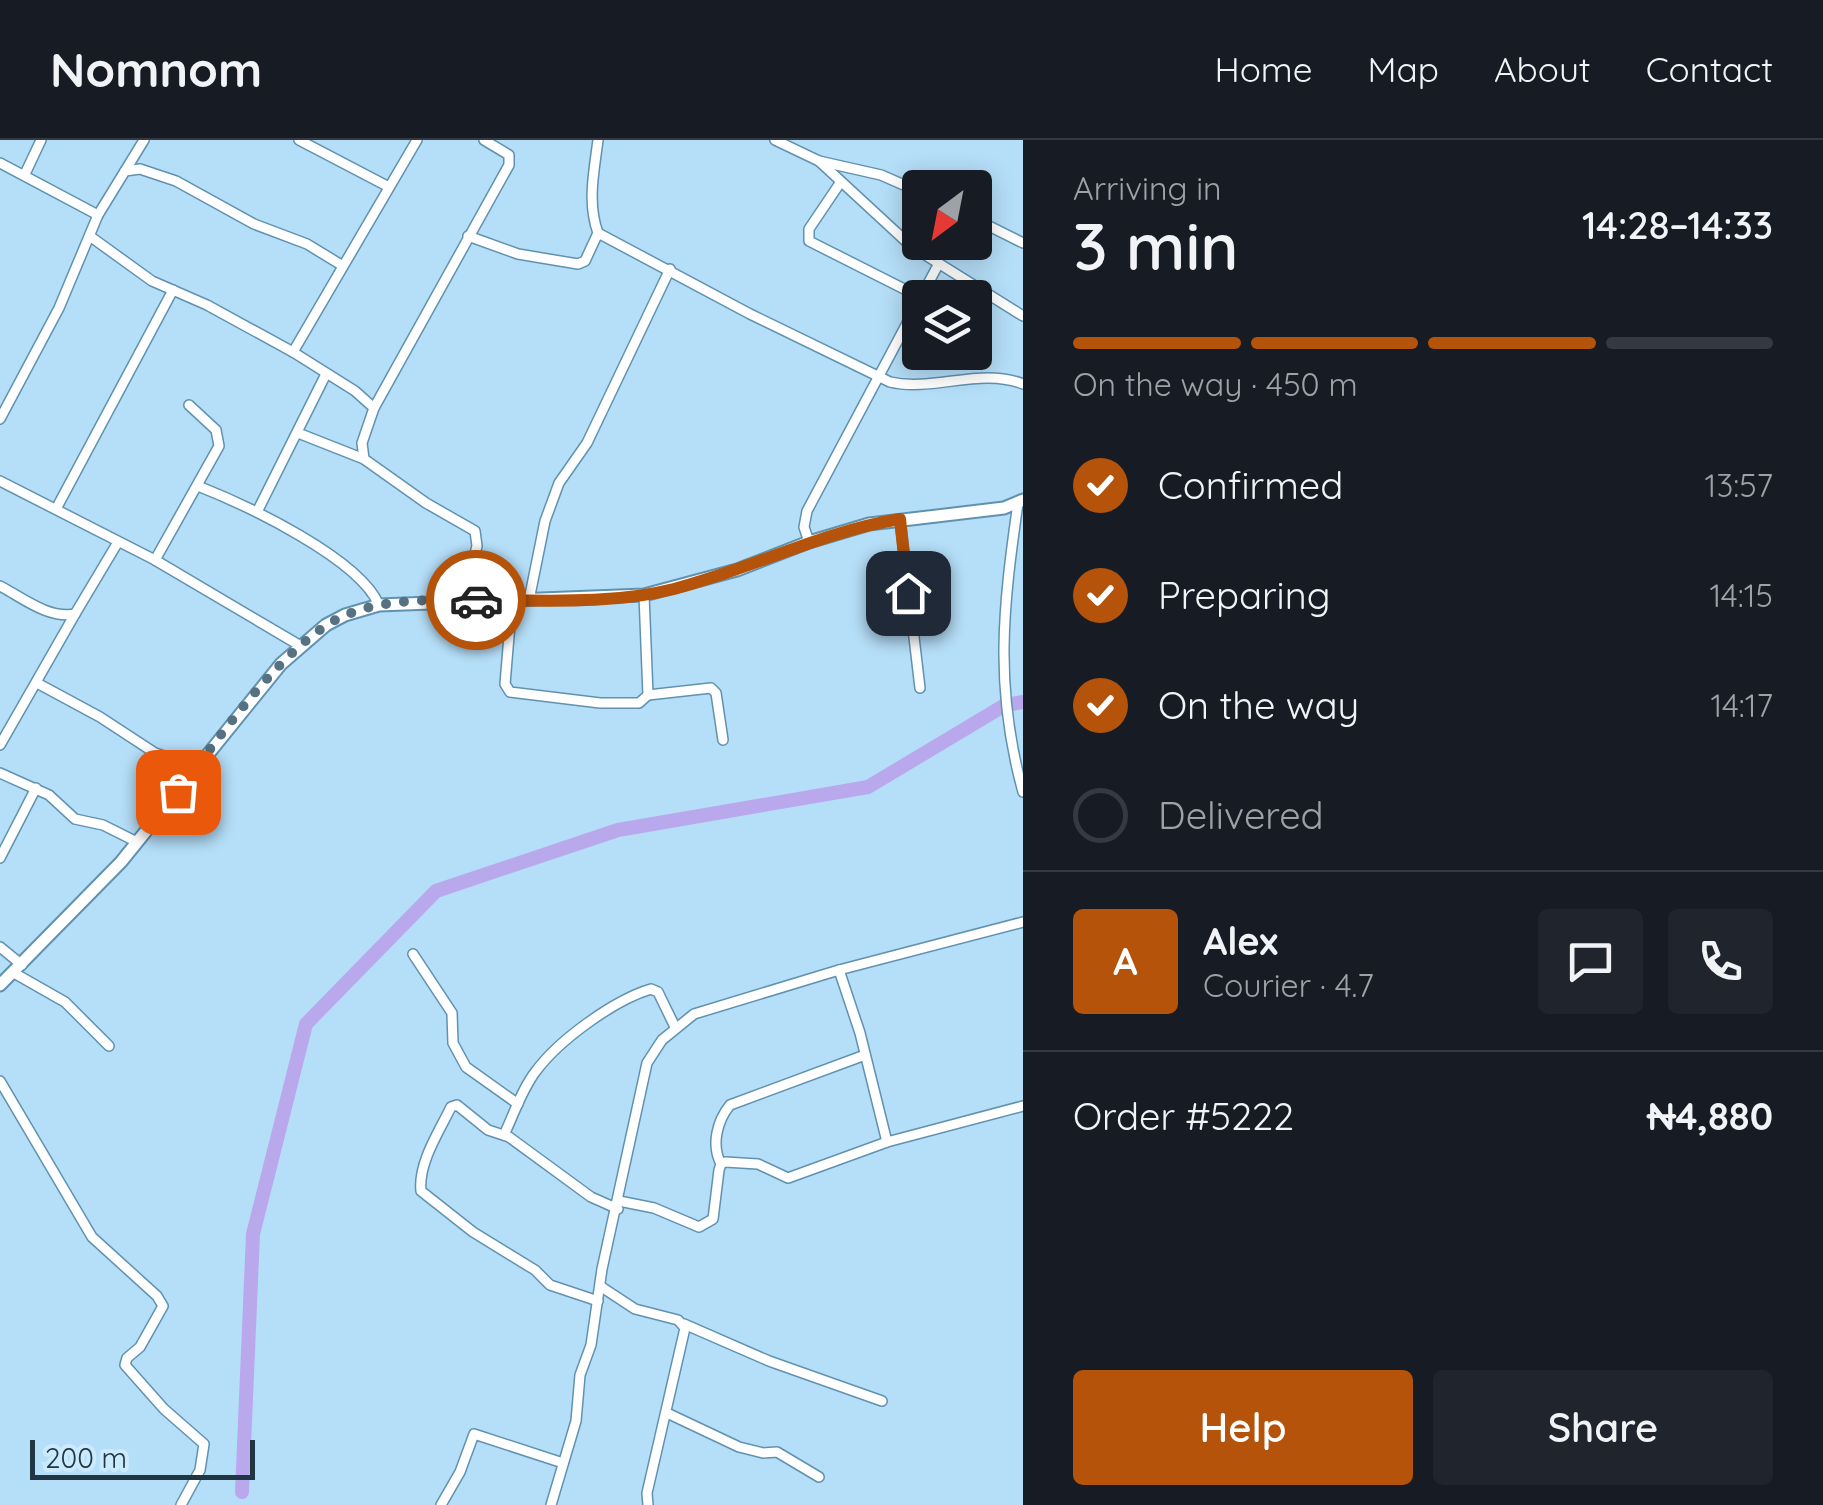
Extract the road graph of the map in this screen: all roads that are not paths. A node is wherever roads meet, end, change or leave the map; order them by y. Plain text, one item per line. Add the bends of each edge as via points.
1 (41, 140) edge
2 (144, 140) edge
3 (299, 140) edge
4 (417, 140) edge
5 (484, 140) edge
6 (598, 140) edge
7 (775, 140) edge
8 (819, 161) junction
9 (0, 163) edge
10 (125, 171) junction
11 (24, 174) junction
12 (840, 182) junction
13 (902, 184) edge
14 (389, 187) junction
15 (98, 215) junction
16 (992, 227) edge
17 (598, 232) junction
18 (468, 236) junction
19 (90, 237) junction
20 (1023, 243) edge
21 (938, 265) junction
22 (344, 266) junction
23 (670, 269) junction
24 (930, 280) edge
25 (902, 288) edge
26 (173, 290) junction
27 (1023, 316) edge
28 (902, 333) edge
29 (293, 352) junction
30 (326, 374) junction
31 (880, 377) junction
32 (1023, 384) edge
33 (189, 405) dead end
34 (374, 408) junction
35 (0, 419) edge
36 (298, 433) junction
37 (364, 459) junction
38 (0, 482) edge
39 (198, 486) junction
40 (1021, 502) edge
41 (56, 510) junction
42 (257, 512) junction
43 (900, 519) junction
44 (1019, 525) edge
45 (118, 542) junction
46 (809, 542) junction
47 (155, 560) junction
48 (0, 586) edge
49 (644, 595) junction
50 (463, 600) junction
51 (512, 600) junction
52 (529, 600) junction
53 (379, 605) junction
54 (76, 614) junction
55 (299, 645) junction
56 (37, 684) junction
57 (920, 688) dead end
58 (648, 695) junction
59 (723, 740) dead end
60 (0, 746) edge
61 (197, 766) junction
62 (0, 773) edge
63 (36, 788) junction
64 (1023, 792) edge
65 (137, 842) junction
66 (0, 858) edge
67 (1023, 922) edge
68 (0, 947) edge
69 (413, 954) dead end
70 (18, 969) junction
71 (839, 970) junction
72 (0, 986) edge
73 (675, 1027) junction
74 (109, 1046) dead end
75 (865, 1055) junction
76 (0, 1081) edge
77 (518, 1104) junction
78 (1023, 1106) edge
79 (504, 1134) junction
80 (887, 1142) junction
81 (720, 1164) junction
82 (618, 1205) junction
83 (600, 1286) junction
84 (598, 1301) junction
85 (684, 1324) junction
86 (882, 1401) dead end
87 (667, 1413) junction
88 (562, 1463) junction
89 (818, 1476) dead end
90 (181, 1505) edge
91 (441, 1505) edge
92 (551, 1505) edge
93 (648, 1505) edge

1 - 11 street
2 - 10 street
3 - 14 street
4 - 14 street
5 - 18 street via 509,154 509,164
6 - 17 street via 591,189
7 - 8 street
8 - 12 street
8 - 13 street
9 - 11 street
10 - 15 street
10 - 22 street via 176,181
11 - 15 street
12 - 21 street
12 - 25 street via 809,229 809,241
14 - 22 street
15 - 19 street
16 - 20 street
17 - 18 street via 578,264
17 - 23 street
18 - 34 street
19 - 26 street
19 - 35 street
21 - 24 street
21 - 27 street
22 - 29 street
23 - 31 street
23 - 52 street via 587,443 560,483
26 - 29 street
26 - 41 street
28 - 31 street
29 - 30 street
30 - 34 street
30 - 36 street
31 - 32 street via 899,384 998,378
31 - 46 street via 807,511
33 - 39 street via 220,437
34 - 37 street via 362,443
36 - 37 street
36 - 42 street
37 - 50 street via 475,531
38 - 41 street
39 - 42 street
39 - 47 street
40 - 43 main road
40 - 44 street
41 - 45 street
42 - 53 street via 357,577
43 - 46 main road
43 - 57 street
44 - 64 street via 1002,636 1010,743
45 - 47 street
45 - 54 street
46 - 49 main road
47 - 55 street
48 - 54 street via 41,609
49 - 52 main road
49 - 58 street
50 - 51 main road
50 - 53 main road
51 - 52 main road
51 - 58 street via 505,684 510,692 639,703
53 - 55 main road via 344,615
54 - 56 street
55 - 61 main road
56 - 60 street
56 - 61 street via 160,756
58 - 59 street via 711,688
61 - 65 main road
62 - 63 street
63 - 65 street via 75,818
63 - 66 street
65 - 70 main road
67 - 71 street
68 - 70 street
69 - 77 street via 452,1013 453,1044 466,1067
70 - 72 main road
70 - 74 street via 65,1002
71 - 73 street via 704,1010
71 - 75 street
73 - 77 street via 658,992 648,989 550,1054
73 - 82 street via 647,1063
75 - 80 street
75 - 81 street via 730,1105 720,1118
76 - 90 street via 92,1237 164,1306 124,1365 204,1444 200,1470
77 - 79 street
78 - 80 street
79 - 82 street via 591,1196
79 - 84 street via 454,1106 432,1144 421,1191 550,1285
80 - 81 street via 788,1178 758,1164
81 - 82 street via 713,1219 706,1225 687,1225 654,1208
82 - 83 street
83 - 84 street
83 - 85 street via 635,1309
84 - 88 street
85 - 86 street
85 - 87 street
87 - 89 street via 739,1447 778,1452
87 - 93 street
88 - 91 street via 474,1434
88 - 92 street

